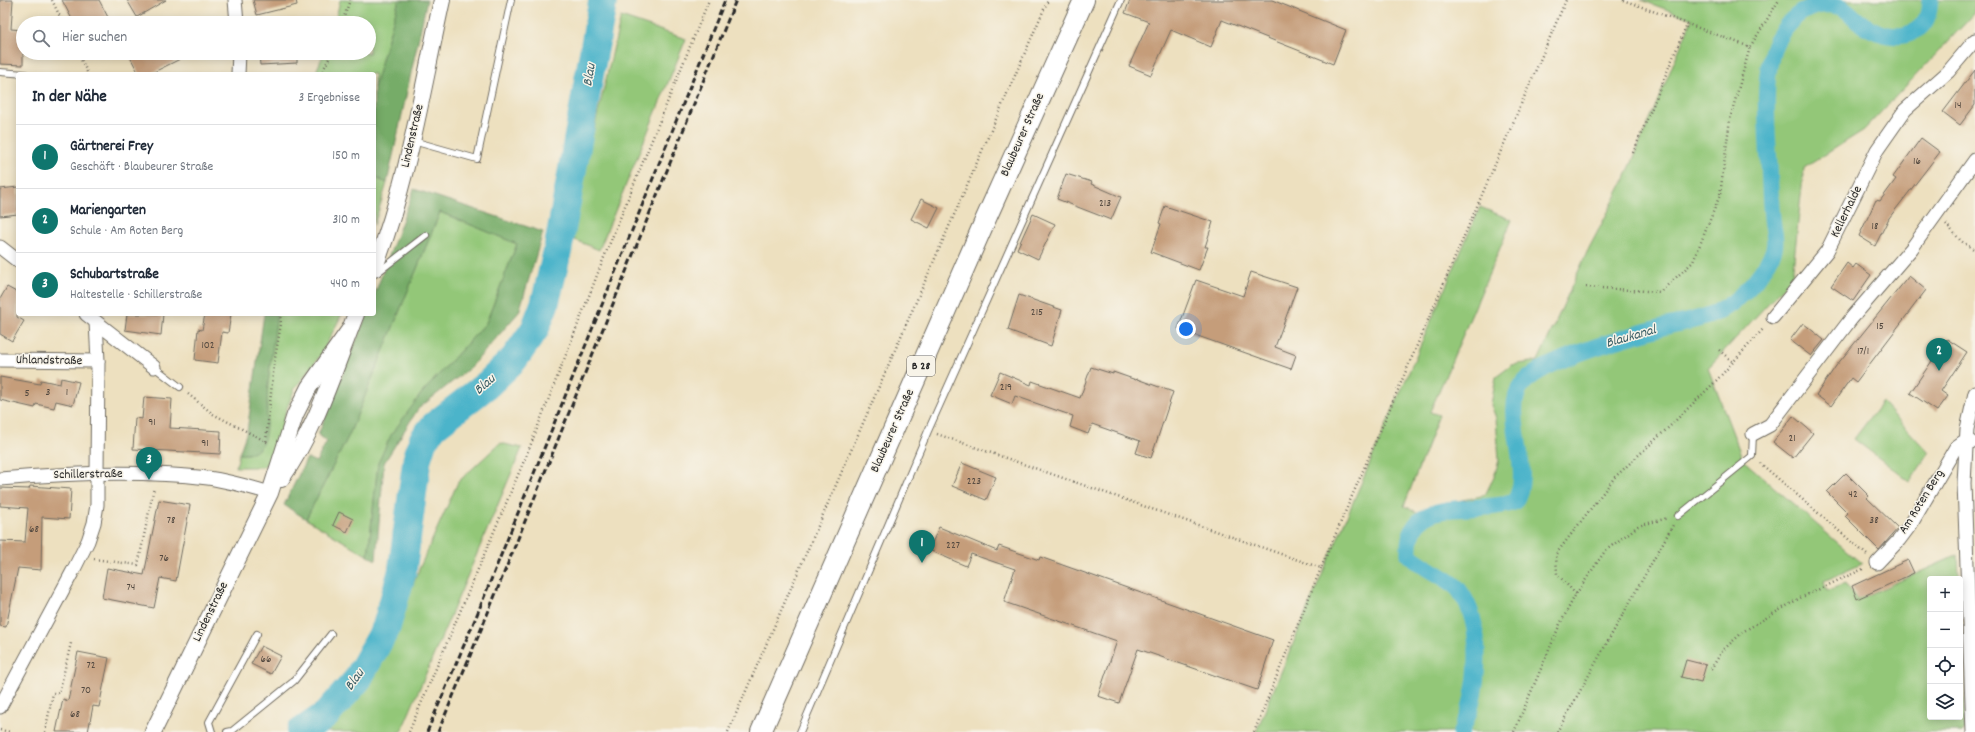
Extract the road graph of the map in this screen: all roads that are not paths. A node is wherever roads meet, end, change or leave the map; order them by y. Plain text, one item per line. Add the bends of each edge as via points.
1 (234, 0) edge
2 (442, 0) edge
3 (511, 0) edge
4 (1084, 0) edge
5 (1121, 0) edge
6 (237, 16) edge
7 (1975, 40) edge
8 (239, 60) edge
9 (0, 72) edge
10 (238, 72) edge
11 (16, 73) edge
12 (412, 141) junction
13 (1975, 160) edge
14 (426, 235) dead end
15 (0, 247) edge
16 (16, 259) edge
17 (376, 263) edge
18 (376, 273) edge
19 (355, 316) edge
20 (92, 317) edge
21 (1773, 317) road end
22 (0, 360) edge
23 (98, 361) junction
24 (154, 367) joint
25 (180, 387) road end
26 (1975, 394) edge
27 (1753, 434) joint
28 (1970, 442) edge
29 (97, 473) junction
30 (0, 479) edge
31 (270, 493) junction
32 (1678, 516) road end
33 (1877, 563) road end
34 (257, 634) dead end
35 (331, 634) dead end
36 (0, 707) edge
37 (154, 732) edge
38 (212, 732) edge
39 (227, 732) edge
40 (761, 732) edge
41 (800, 732) edge
42 (1974, 732) edge

1 - 6 street
2 - 12 street, Lindenstraße
3 - 12 lane via 476,159
4 - 40 main road, Blaubeurer Straße / B 28
5 - 41 lane via 928,430
7 - 21 street, Kellerhalde via 1948,72 1905,110 1877,150 1827,251
8 - 10 street
9 - 11 lane
12 - 17 street, Lindenstraße
13 - 27 street via 1907,254 1841,332 1770,425
14 - 18 lane
15 - 16 street
19 - 31 street, Lindenstraße via 336,369 296,458
20 - 23 street
20 - 24 street
22 - 23 street, Uhlandstraße
23 - 29 street
24 - 25 lane
26 - 28 street, Am Roten Berg
27 - 32 lane via 1752,456
28 - 33 street, Am Roten Berg via 1956,447 1911,524
28 - 42 street, Am Roten Berg via 1964,491
29 - 30 street, Schillerstraße
29 - 31 street, Schillerstraße via 208,478
29 - 36 street via 94,523 80,557
31 - 37 street, Lindenstraße
34 - 38 lane via 209,722
35 - 39 lane via 294,681 232,731

